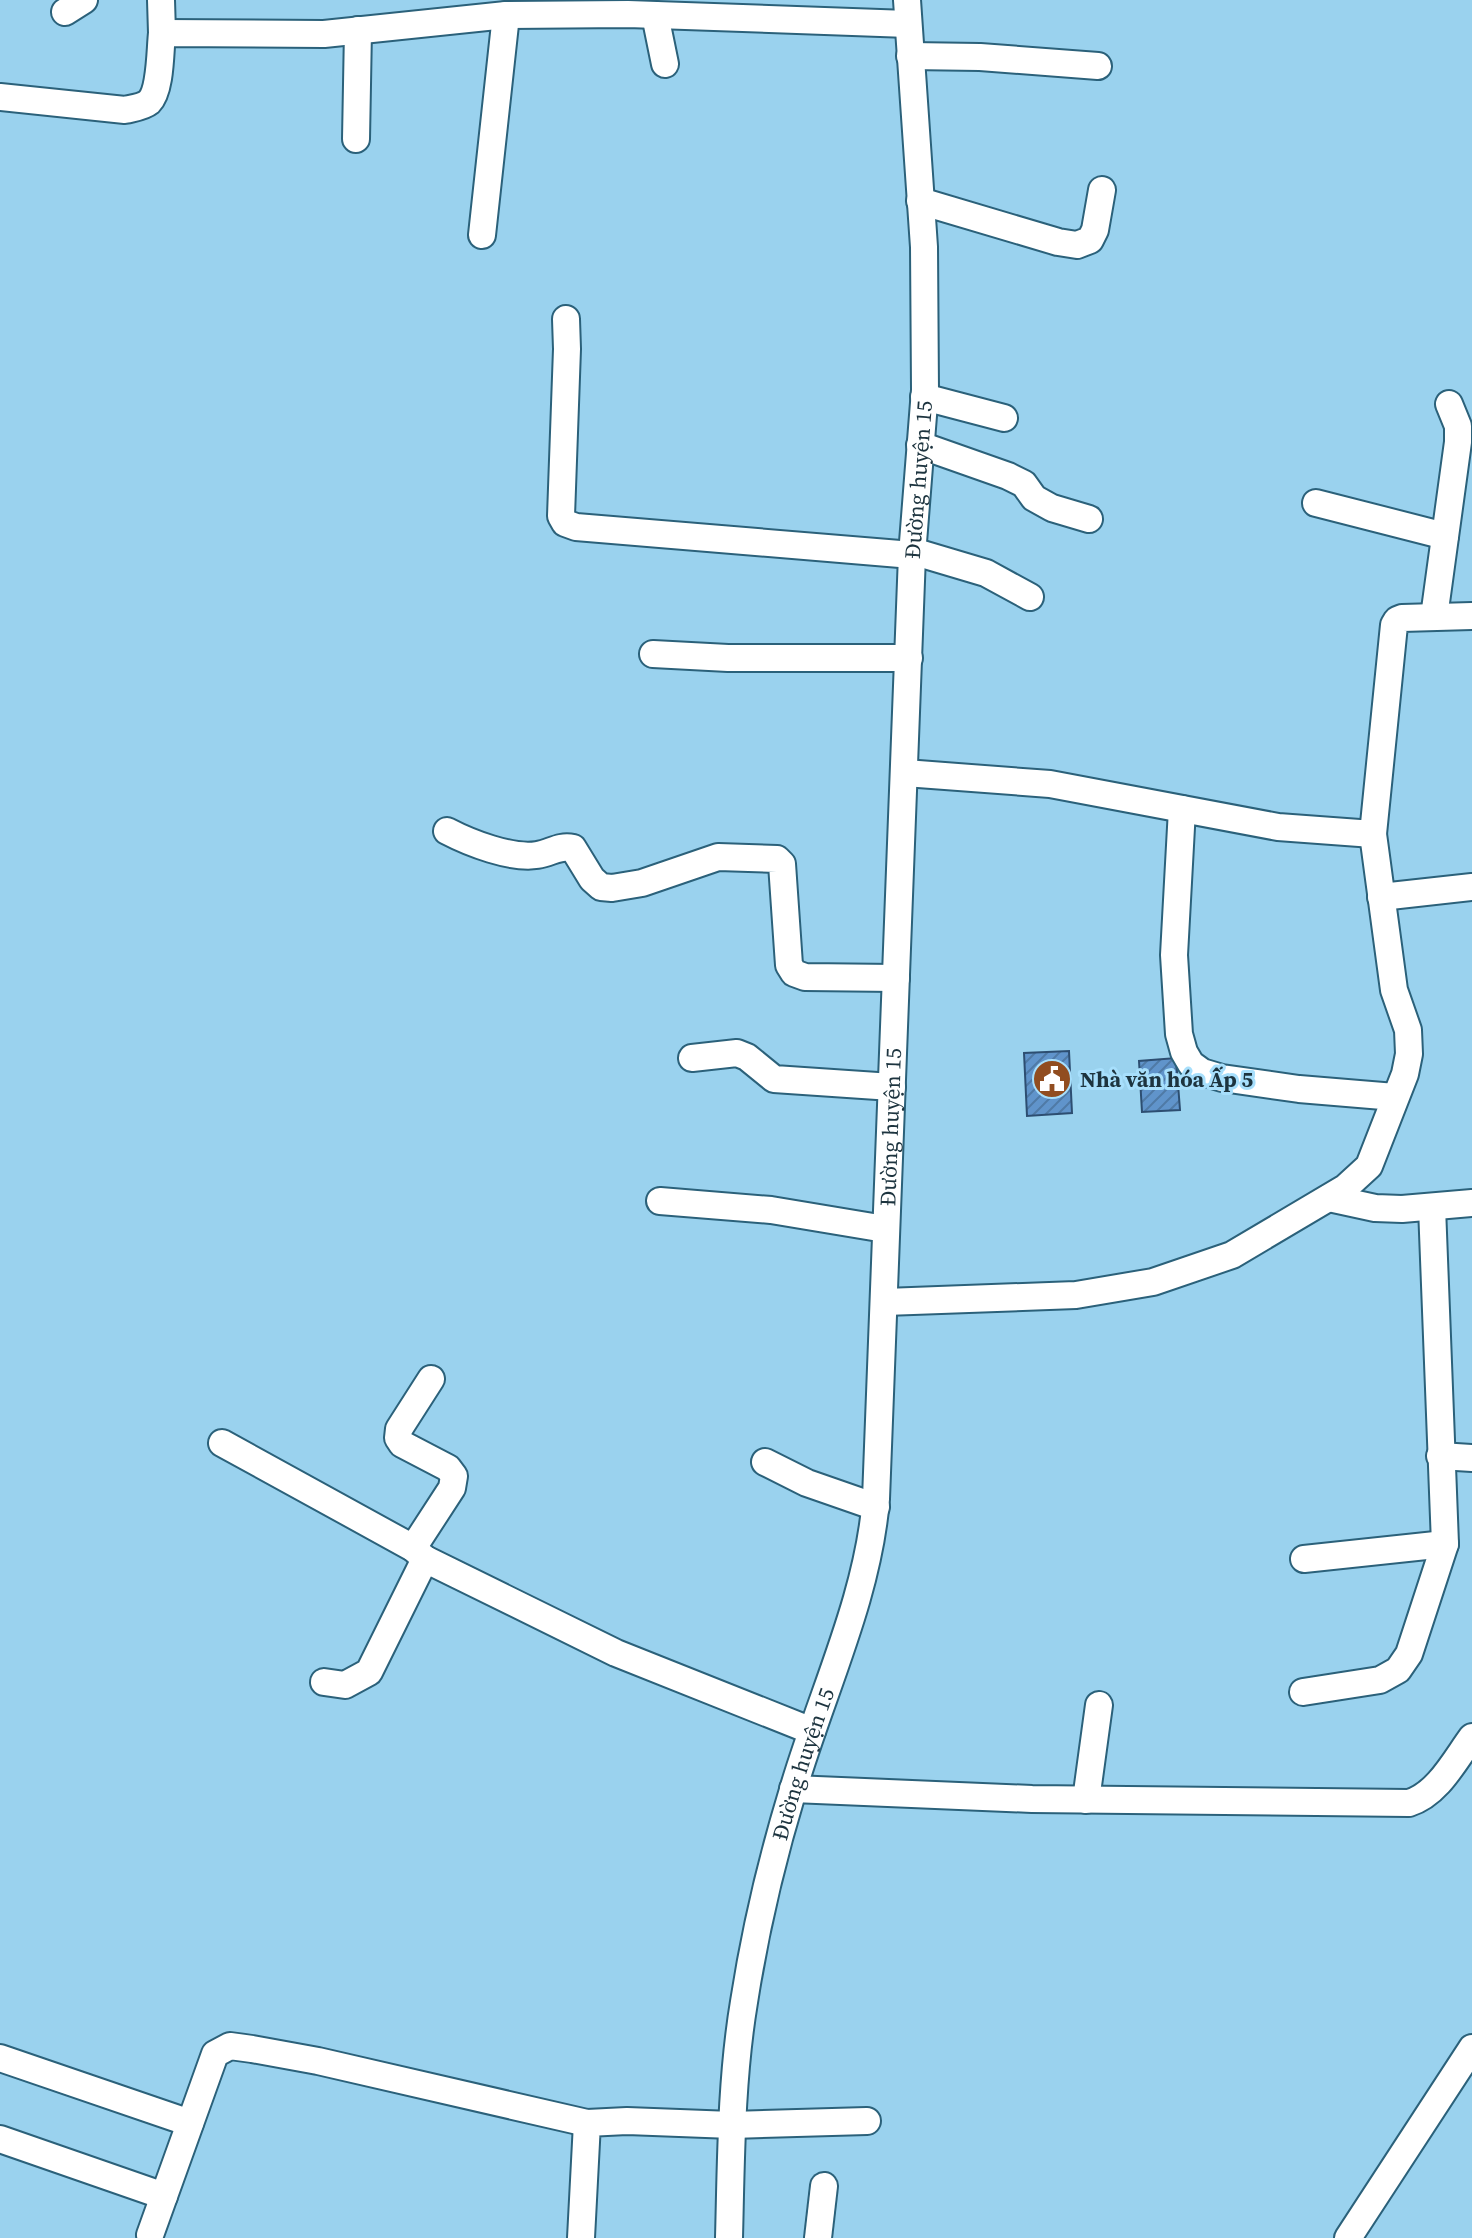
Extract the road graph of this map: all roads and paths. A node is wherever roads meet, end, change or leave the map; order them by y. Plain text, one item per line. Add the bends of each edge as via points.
1 (154, 2) edge
2 (566, 7) edge
3 (627, 7) edge
4 (472, 8) edge
5 (908, 12) edge
6 (506, 15) junction
7 (655, 15) junction
8 (358, 30) junction
9 (162, 33) junction
10 (910, 56) junction
11 (665, 64) dead end
12 (1098, 66) dead end
13 (0, 97) edge
14 (356, 139) dead end
15 (1102, 190) dead end
16 (920, 201) junction
17 (482, 235) dead end
18 (566, 319) dead end
19 (924, 397) junction
20 (1449, 404) dead end
21 (1004, 418) dead end
22 (920, 445) junction
23 (1316, 503) dead end
24 (1089, 519) dead end
25 (1445, 536) junction
26 (912, 553) junction
27 (1030, 597) dead end
28 (1472, 616) edge
29 (1434, 617) junction
30 (653, 654) dead end
31 (909, 658) junction
32 (905, 773) junction
33 (1182, 809) junction
34 (447, 831) dead end
35 (1373, 834) junction
36 (1472, 887) edge
37 (1381, 897) junction
38 (896, 978) junction
39 (692, 1058) dead end
40 (892, 1087) junction
41 (1395, 1097) junction
42 (1329, 1198) junction
43 (660, 1201) dead end
44 (1472, 1203) edge
45 (1432, 1207) junction
46 (885, 1229) junction
47 (885, 1302) junction
48 (431, 1379) dead end
49 (222, 1443) dead end
50 (1440, 1456) junction
51 (1472, 1458) edge
52 (765, 1462) dead end
53 (876, 1507) junction
54 (1445, 1544) junction
55 (419, 1553) junction
56 (1304, 1559) dead end
57 (324, 1682) dead end
58 (1303, 1692) dead end
59 (1099, 1705) dead end
60 (812, 1731) junction
61 (1472, 1737) edge
62 (793, 1789) junction
63 (1086, 1800) junction
64 (1472, 2048) edge
65 (0, 2058) edge
66 (867, 2121) dead end
67 (190, 2123) junction
68 (587, 2123) junction
69 (732, 2125) junction
70 (0, 2139) edge
71 (824, 2186) dead end
72 (164, 2196) junction
73 (150, 2235) dead end
74 (581, 2238) edge
75 (729, 2238) edge
76 (818, 2238) edge
77 (1348, 2238) edge

1 - 9 street
2 - 3 street
2 - 6 street
3 - 7 street
4 - 6 street
4 - 8 street
5 - 7 street
5 - 10 street, Đường huyện 15
6 - 17 street
7 - 11 street
8 - 9 street
8 - 14 street
9 - 13 street via 156,91 140,107 125,110
10 - 12 street
10 - 16 street, Đường huyện 15
15 - 16 street via 1095,230 1090,240 1077,245
16 - 19 street, Đường huyện 15
18 - 26 street via 561,516 565,523
19 - 21 street
19 - 22 street, Đường huyện 15
20 - 25 street via 1458,442
22 - 24 street via 1008,476 1052,508
22 - 26 street, Đường huyện 15
23 - 25 street
25 - 29 street
26 - 27 street via 986,573
26 - 31 street, Đường huyện 15
28 - 29 street
29 - 35 street via 1402,618 1394,625
30 - 31 street
31 - 32 street, Đường huyện 15
32 - 33 street via 1050,784
32 - 38 street, Đường huyện 15
33 - 35 street via 1278,827
33 - 41 street via 1174,955 1179,1034 1191,1064 1222,1078
34 - 38 street via 471,843 536,856 563,846 573,848 592,879 612,888 718,857 777,859 782,864 789,965 794,973
35 - 37 street
36 - 37 street
37 - 41 street via 1394,990 1408,1030 1409,1054
38 - 40 street, Đường huyện 15
39 - 40 street via 737,1053 774,1079
40 - 46 street, Đường huyện 15
41 - 42 street via 1369,1166
42 - 45 street via 1375,1208
42 - 47 street via 1232,1255 1153,1282 1076,1295
43 - 46 street via 771,1210
44 - 45 street
45 - 50 street
46 - 47 street, Đường huyện 15
47 - 53 street, Đường huyện 15
48 - 55 street via 398,1438 454,1476
49 - 55 street
50 - 51 street
50 - 54 street
52 - 53 street
53 - 60 street, Đường huyện 15 via 850,1617
54 - 56 street
54 - 58 street via 1409,1654 1398,1670 1380,1680
55 - 57 street via 369,1672 345,1685
55 - 60 street via 616,1653
59 - 63 street
60 - 62 street, Đường huyện 15
61 - 63 street via 1432,1790 1409,1803
62 - 63 street
62 - 69 street, Đường huyện 15 via 764,1895 743,2004
64 - 77 street
65 - 67 street
66 - 69 street
67 - 68 street via 215,2054 230,2046
67 - 72 street
68 - 69 street
68 - 74 street
69 - 75 street, Đường huyện 15
70 - 72 street
71 - 76 street
72 - 73 street

